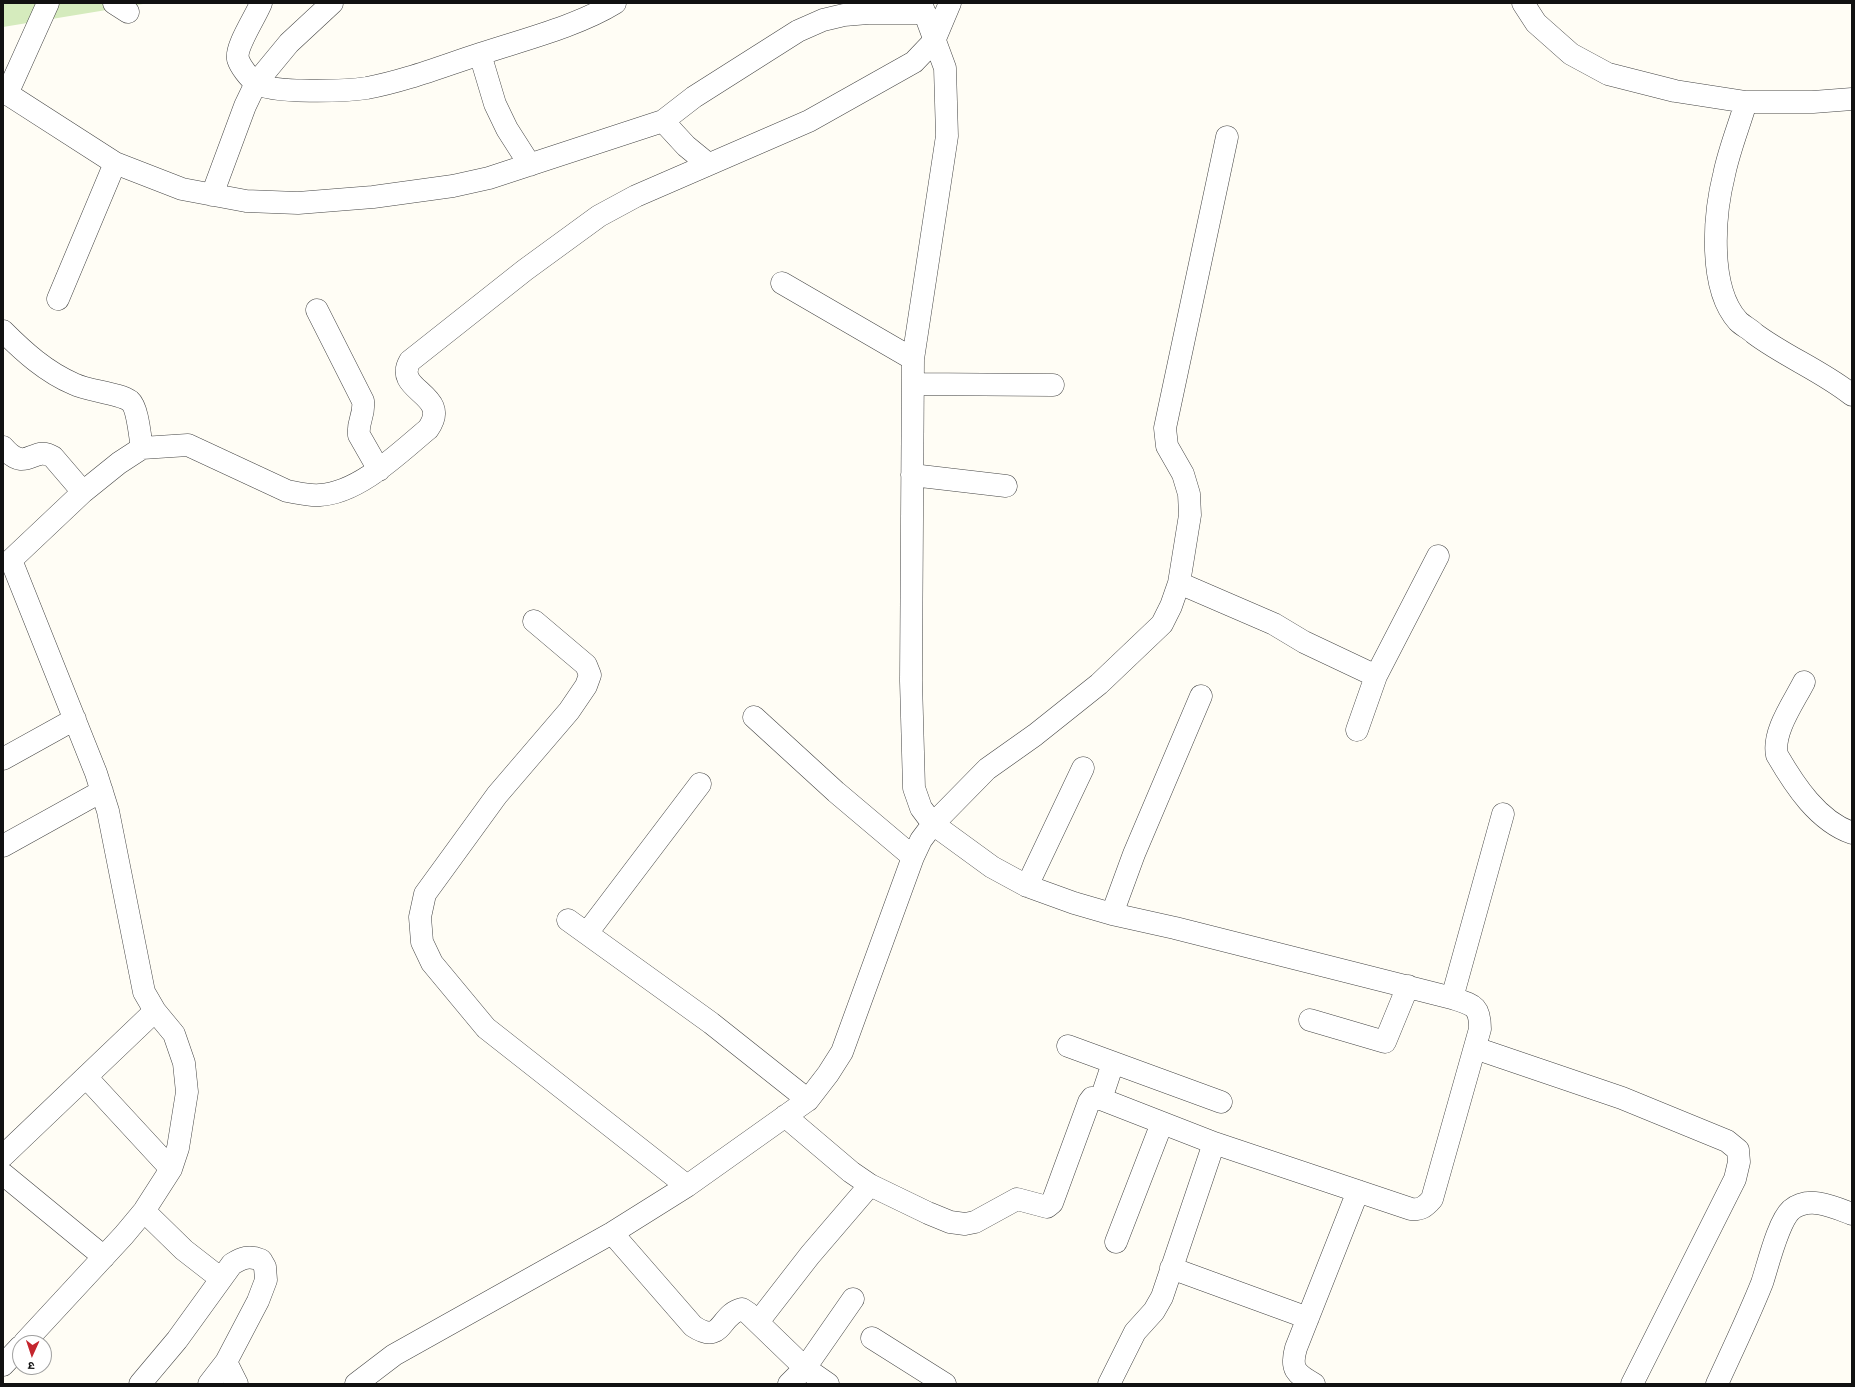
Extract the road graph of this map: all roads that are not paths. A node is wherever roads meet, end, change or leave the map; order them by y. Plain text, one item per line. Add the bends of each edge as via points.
1 (48, 3) edge
2 (261, 3) edge
3 (332, 3) edge
4 (614, 3) edge
5 (950, 3) edge
6 (1523, 3) edge
7 (923, 8) edge
8 (934, 41) junction
9 (480, 54) junction
10 (256, 83) junction
11 (5, 92) edge
12 (1852, 99) edge
13 (1746, 102) junction
14 (663, 120) junction
15 (1227, 138) dead end
16 (115, 163) junction
17 (708, 164) junction
18 (530, 165) junction
19 (212, 195) junction
20 (782, 283) dead end
21 (58, 299) dead end
22 (317, 310) dead end
23 (3, 331) edge
24 (913, 359) junction
25 (913, 384) junction
26 (1053, 385) dead end
27 (1852, 395) edge
28 (3, 447) edge
29 (142, 448) junction
30 (378, 470) junction
31 (912, 475) junction
32 (1006, 486) dead end
33 (83, 492) junction
34 (1438, 556) dead end
35 (6, 559) edge
36 (1179, 583) junction
37 (534, 621) dead end
38 (1376, 676) junction
39 (1804, 682) dead end
40 (1201, 696) dead end
41 (754, 717) dead end
42 (75, 719) junction
43 (1357, 730) dead end
44 (3, 759) edge
45 (1083, 768) dead end
46 (700, 784) dead end
47 (102, 791) junction
48 (1503, 814) dead end
49 (933, 824) junction
50 (1852, 834) edge
51 (3, 846) edge
52 (913, 857) junction
53 (1027, 886) junction
54 (1112, 914) junction
55 (568, 920) dead end
56 (587, 933) junction
57 (1408, 986) junction
58 (1452, 998) junction
59 (155, 1011) junction
60 (1310, 1020) dead end
61 (1068, 1046) dead end
62 (1475, 1048) junction
63 (1113, 1062) junction
64 (86, 1078) junction
65 (1101, 1099) junction
66 (808, 1100) junction
67 (1221, 1102) dead end
68 (785, 1116) junction
69 (1162, 1123) junction
70 (1214, 1143) junction
71 (3, 1156) edge
72 (171, 1169) junction
73 (3, 1174) edge
74 (870, 1185) junction
75 (688, 1186) junction
76 (1358, 1191) junction
77 (144, 1211) junction
78 (1852, 1214) edge
79 (612, 1233) junction
80 (1116, 1242) dead end
81 (104, 1257) junction
82 (1171, 1268) junction
83 (220, 1278) junction
84 (853, 1299) dead end
85 (1308, 1318) junction
86 (758, 1322) junction
87 (28, 1335) edge
88 (872, 1338) dead end
89 (226, 1362) junction
90 (805, 1368) junction
91 (140, 1384) edge
92 (209, 1384) edge
93 (237, 1384) edge
94 (356, 1384) edge
95 (789, 1384) edge
96 (828, 1384) edge
97 (945, 1384) edge
98 (1109, 1384) edge
99 (1314, 1384) edge
100 (1632, 1384) edge
101 (1717, 1384) edge

1 - 11 street
2 - 10 street via 239,48 238,57 242,67
3 - 10 street via 289,43
4 - 9 street via 573,23
5 - 8 street
6 - 13 street via 1536,24 1565,49 1608,74 1675,91
7 - 8 street
7 - 14 street via 844,15 823,20 798,31 694,97
8 - 17 street via 914,62 809,120
8 - 24 street via 945,68 946,136
9 - 10 street via 366,88 285,90
9 - 18 street via 495,104
10 - 19 street
11 - 16 street
12 - 13 street
13 - 27 street via 1719,199 1716,237 1721,288 1727,306 1739,321 1775,349 1835,382
14 - 17 street via 686,146
14 - 18 street
15 - 36 street via 1165,428 1167,446 1183,474 1189,494 1190,515
16 - 19 street via 182,189
16 - 21 street
17 - 30 street via 636,196 599,216 525,270 410,361 405,369 406,377 432,405 434,421 428,429
18 - 19 street via 452,186 373,197 298,203 246,201
20 - 24 street
22 - 30 street via 363,401 359,435
23 - 29 street via 26,354 53,374 75,385 121,397 130,402 134,408
24 - 25 street
25 - 26 street
25 - 31 street
28 - 33 street via 15,459 22,460 48,454
29 - 30 street via 188,445 287,490 304,494 320,495 335,492 373,475
29 - 33 street
31 - 32 street
31 - 49 street via 910,681 914,788 921,808
33 - 35 street
34 - 38 street
35 - 42 street
36 - 38 street via 1274,624 1304,642
36 - 49 street via 1162,624 1145,642 1099,684 987,769
37 - 75 street via 586,665 590,675 586,686 569,711 497,794 425,894 420,917 422,942 432,964 486,1028
38 - 43 street
39 - 50 street via 1777,736 1777,755 1819,813
40 - 54 street via 1134,854
41 - 52 street via 836,792
42 - 44 street
42 - 47 street
45 - 53 street
46 - 56 street
47 - 51 street
47 - 59 street via 142,986
48 - 58 street
49 - 52 street
49 - 53 street via 992,867
52 - 66 street via 842,1052
53 - 54 street
54 - 57 street
55 - 56 street
56 - 66 street via 711,1023
57 - 58 street
57 - 60 street via 1385,1042
58 - 62 street via 1474,1005 1480,1015 1480,1029
59 - 64 street
59 - 72 street via 174,1034 184,1063 187,1092 178,1148
61 - 63 street
62 - 76 street via 1432,1199 1426,1207 1419,1210 1411,1209
62 - 100 street via 1622,1098 1727,1141 1738,1150 1739,1162 1735,1179
63 - 65 street
63 - 67 street
64 - 71 street
64 - 72 street
65 - 69 street
65 - 74 street via 1092,1098 1089,1102 1055,1197 1052,1204 1047,1207 1018,1199 975,1222 965,1224 950,1222 928,1213
66 - 68 street
68 - 74 street
68 - 75 street
69 - 70 street
69 - 80 street
70 - 76 street
70 - 82 street
72 - 77 street
73 - 81 street
74 - 86 street via 810,1255
75 - 79 street
76 - 85 street
77 - 81 street
77 - 83 street via 184,1250
78 - 101 street via 1826,1204 1808,1203 1792,1210 1783,1223 1761,1284
79 - 86 street via 701,1331 710,1334 717,1330 734,1310 742,1309
79 - 94 street via 394,1355
81 - 87 street
82 - 85 street
82 - 98 street via 1162,1298 1135,1332
83 - 89 street via 232,1264 242,1258 252,1256 262,1260 265,1267 266,1280 258,1301
83 - 91 street via 177,1340
84 - 90 street
85 - 99 street via 1293,1360 1295,1370
86 - 90 street
88 - 97 street
89 - 92 street
89 - 93 street
90 - 95 street
90 - 96 street

